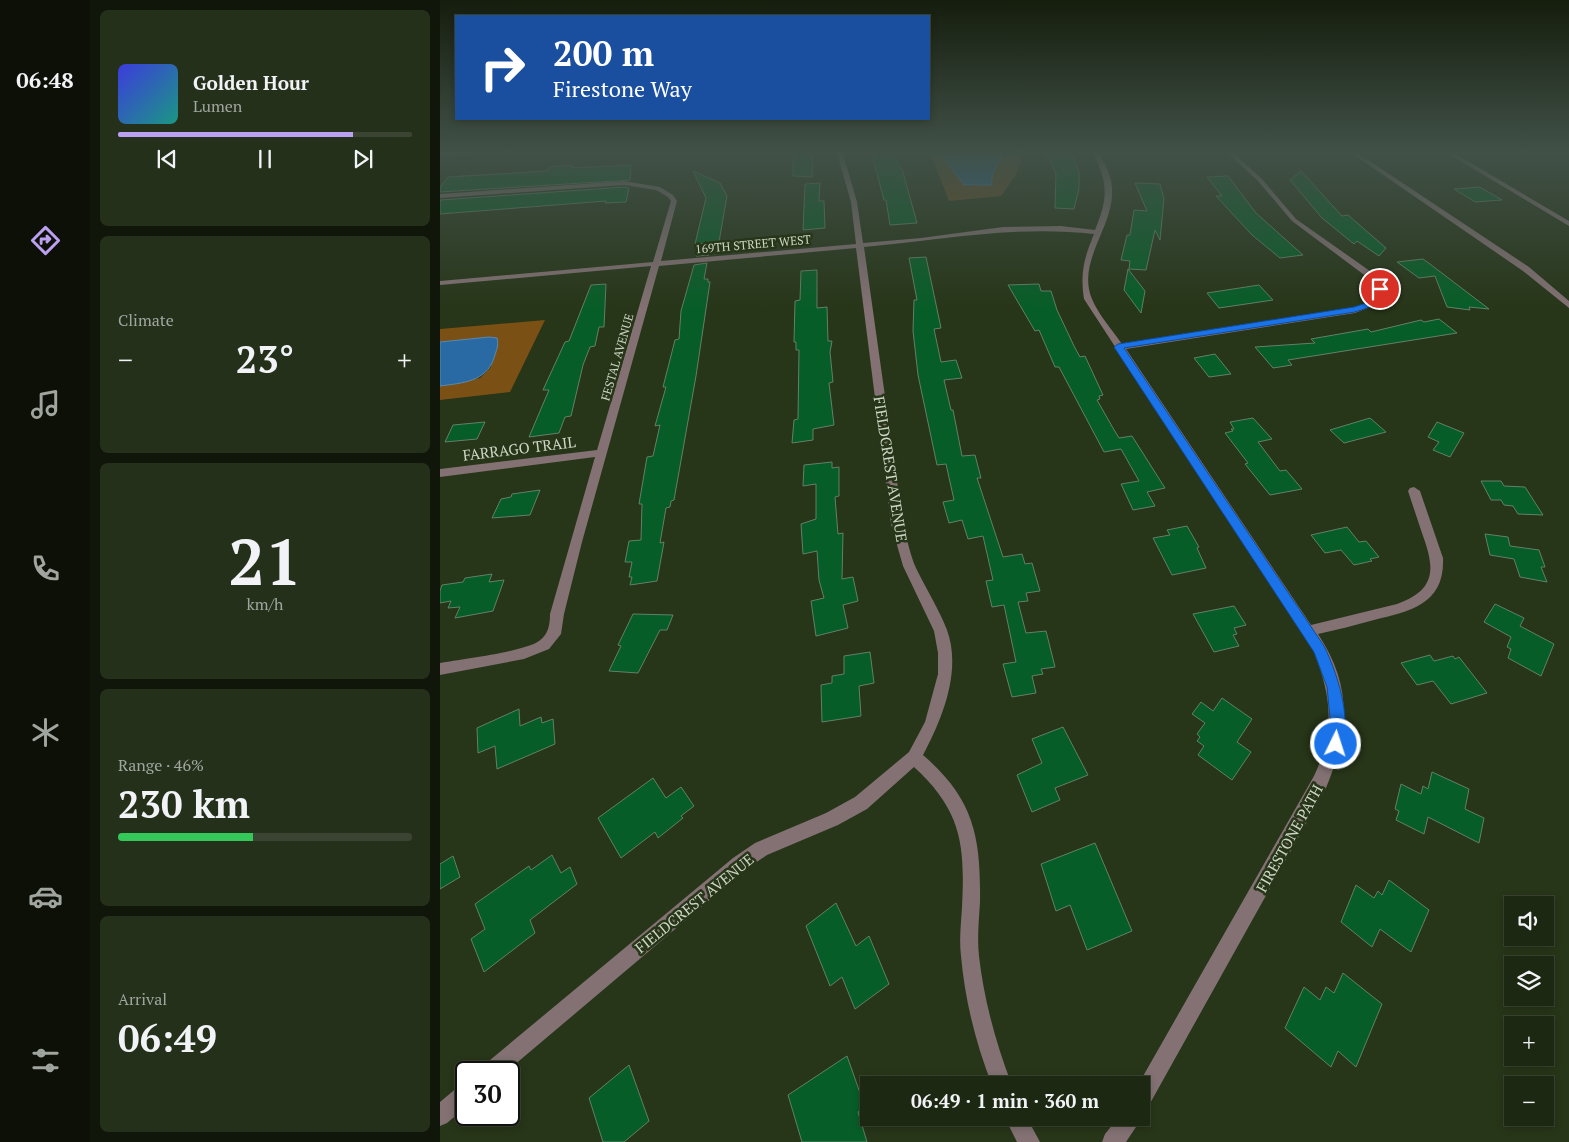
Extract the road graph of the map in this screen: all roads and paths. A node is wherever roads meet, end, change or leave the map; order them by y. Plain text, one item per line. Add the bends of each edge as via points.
1 (673, 203) edge
2 (854, 203) edge
3 (1108, 203) edge
4 (1280, 203) edge
5 (1429, 203) edge
6 (1534, 203) edge
7 (1569, 224) edge
8 (1098, 232) junction
9 (860, 245) junction
10 (657, 264) junction
11 (1535, 275) junction
12 (440, 283) edge
13 (1381, 294) junction
14 (1396, 296) dead end
15 (1569, 297) edge
16 (1569, 305) edge
17 (1118, 347) junction
18 (602, 453) junction
19 (440, 473) edge
20 (1414, 491) dead end
21 (1309, 631) junction
22 (440, 669) edge
23 (914, 757) junction
24 (504, 1061) edge
25 (999, 1076) edge
26 (1150, 1084) edge
27 (455, 1103) edge
28 (440, 1116) edge
29 (1020, 1126) edge
30 (1125, 1126) edge
31 (1029, 1142) edge
32 (1113, 1142) edge

1 - 10 street, FESTAL AVENUE
2 - 9 street, FIELDCREST AVENUE
3 - 8 street, FIRESTONE PATH
4 - 13 street via 1294,220 1374,278
5 - 11 street
6 - 7 street
8 - 9 street, 169TH STREET WEST via 1052,228 1002,229
8 - 17 street, FIRESTONE PATH via 1086,266 1084,288
9 - 10 street, 169TH STREET WEST
9 - 23 street, FIELDCREST AVENUE via 897,524 909,566 941,631 944,653 944,674 932,724
10 - 12 street, 169TH STREET WEST
10 - 18 street, FESTAL AVENUE
11 - 15 street
11 - 16 street
13 - 14 street
13 - 17 street via 1374,304 1355,310
17 - 21 street, FIRESTONE PATH
18 - 19 street, FARRAGO TRAIL
18 - 22 street, FESTAL AVENUE via 573,551 556,630 544,645 524,653
20 - 21 street via 1437,558 1436,577 1427,595 1409,606
21 - 26 street, FIRESTONE PATH via 1324,658 1334,687 1338,727 1330,762
23 - 24 street, FIELDCREST AVENUE via 861,803 762,849 739,864
23 - 25 street via 949,792 967,836 972,868 971,964 985,1038
27 - 28 street
29 - 31 street
30 - 32 street

